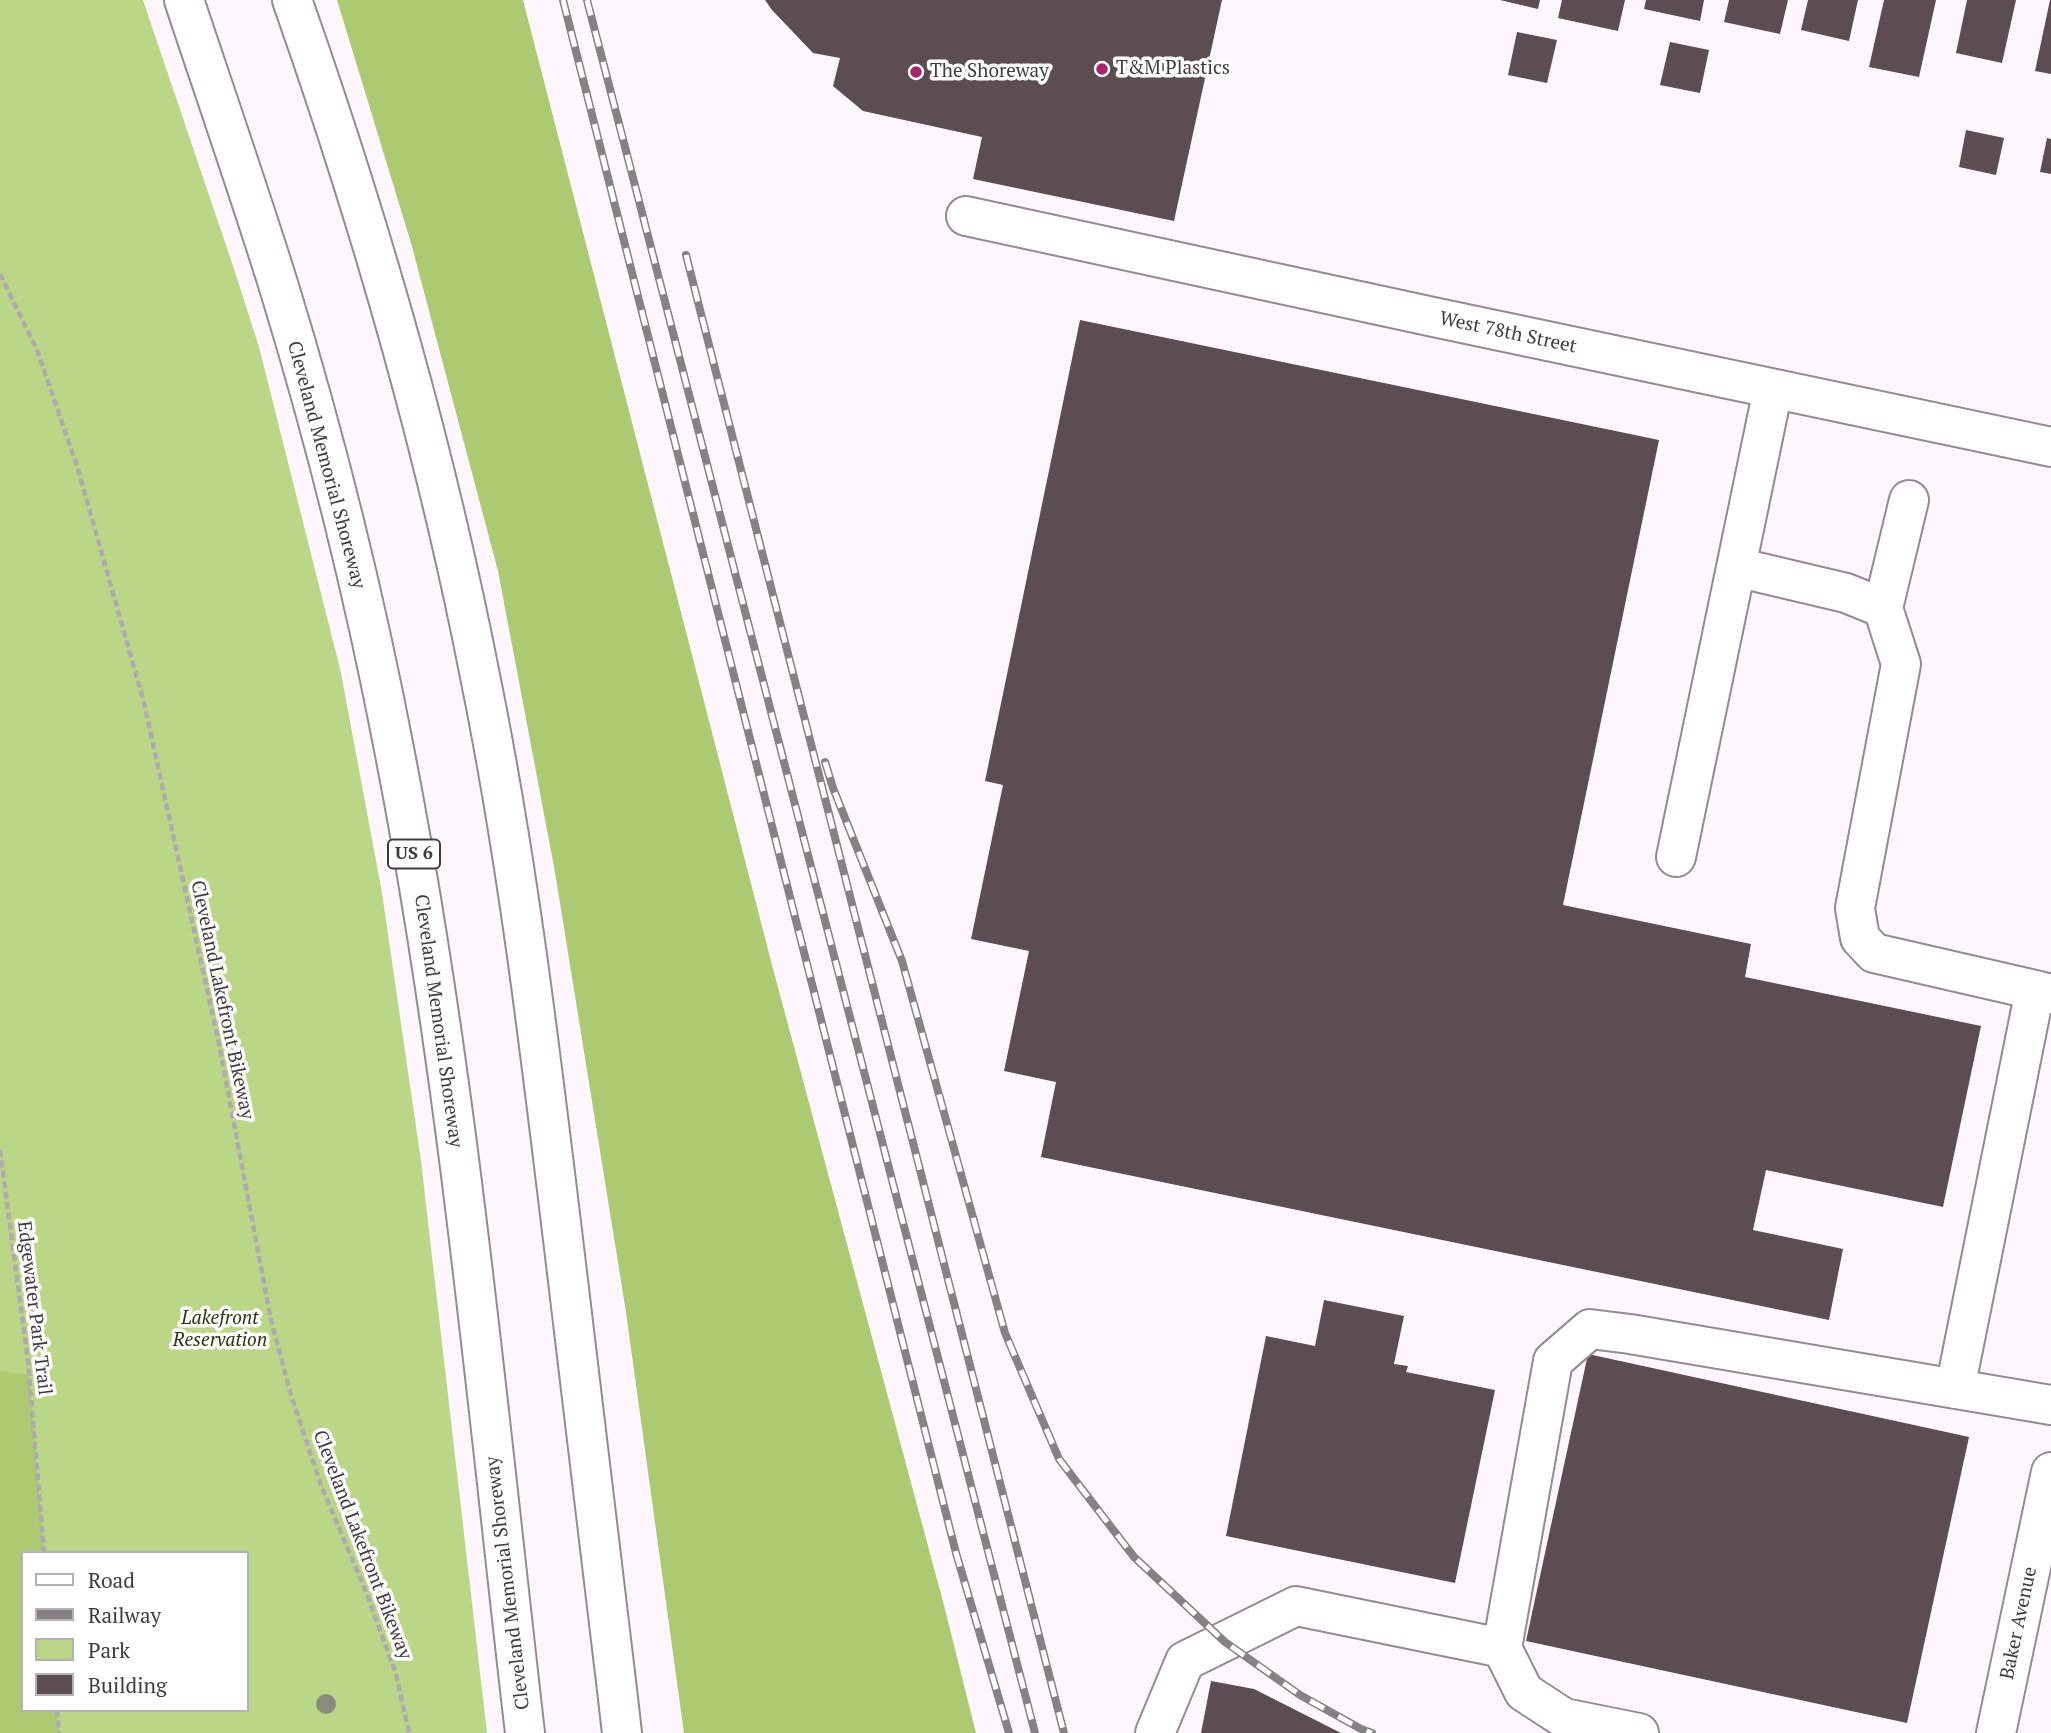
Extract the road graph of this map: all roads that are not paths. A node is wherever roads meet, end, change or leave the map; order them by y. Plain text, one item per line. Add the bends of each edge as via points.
1 (184, 0) edge
2 (292, 0) edge
3 (966, 216) dead end
4 (1773, 389) junction
5 (2051, 447) edge
6 (1909, 500) dead end
7 (1736, 567) junction
8 (1883, 608) junction
9 (1676, 857) dead end
10 (2043, 992) edge
11 (1955, 1389) junction
12 (2051, 1405) edge
13 (2051, 1472) edge
14 (1502, 1648) junction
15 (618, 1695) junction
16 (525, 1733) edge
17 (622, 1733) edge
18 (628, 1733) edge
19 (1154, 1733) edge
20 (1639, 1733) edge
21 (1996, 1733) edge

1 - 16 main road, Cleveland Memorial Shoreway / US 6 via 261,231 322,442 396,760 454,1122
2 - 15 main road via 389,298 480,674 532,984
3 - 4 main road, West 78th Street
4 - 5 main road, West 78th Street
4 - 7 main road
6 - 8 main road
7 - 8 main road via 1846,593
7 - 9 main road
8 - 10 main road via 1900,664 1854,908 1860,938 1874,953
10 - 11 main road
11 - 12 main road
11 - 14 main road via 1590,1329 1553,1361
13 - 21 main road, Baker Avenue
14 - 19 main road via 1296,1606 1185,1661
14 - 20 main road via 1524,1692 1564,1717
15 - 17 main road
15 - 18 main road

